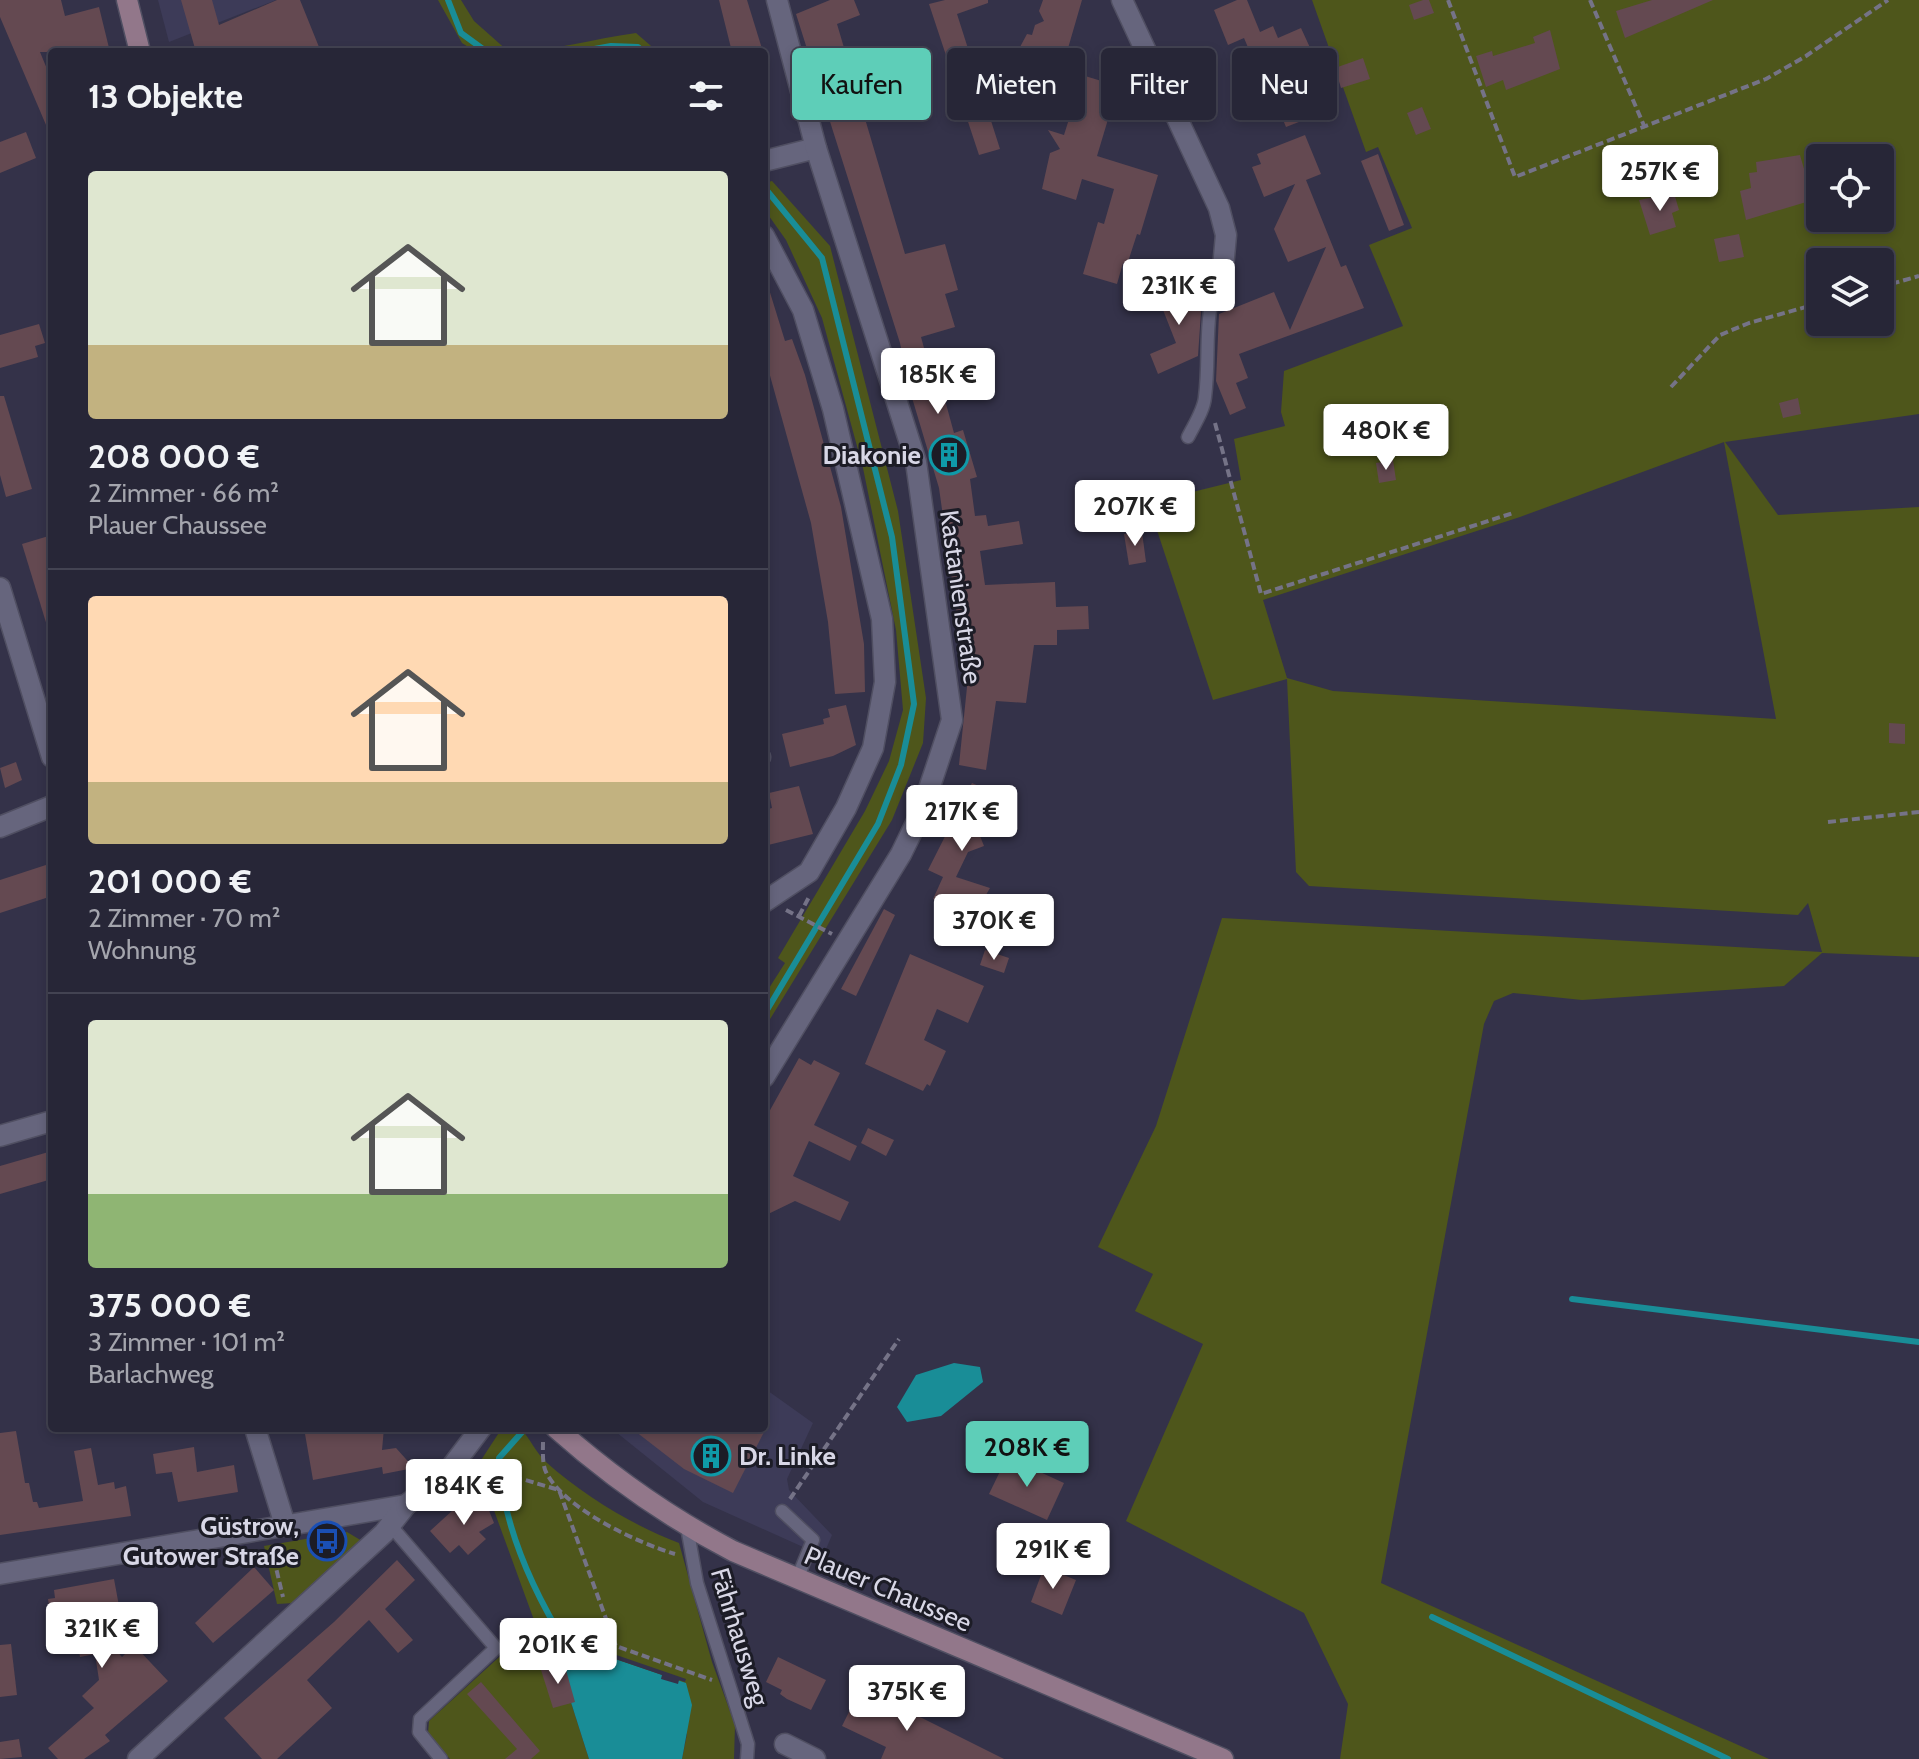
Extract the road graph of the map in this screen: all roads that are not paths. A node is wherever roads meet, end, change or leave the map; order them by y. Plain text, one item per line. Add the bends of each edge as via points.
1 (127, 0) edge
2 (1122, 0) edge
3 (778, 1) edge
4 (139, 48) edge
5 (816, 148) junction
6 (774, 158) edge
7 (768, 244) edge
8 (1223, 268) joint
9 (1188, 437) dead end
10 (0, 588) edge
11 (48, 744) edge
12 (48, 808) edge
13 (0, 827) edge
14 (768, 899) edge
15 (768, 1070) edge
16 (48, 1122) edge
17 (0, 1136) edge
18 (256, 1432) edge
19 (478, 1432) edge
20 (552, 1432) edge
21 (406, 1505) junction
22 (782, 1511) road end
23 (285, 1525) junction
24 (391, 1526) junction
25 (687, 1527) junction
26 (0, 1574) edge
27 (797, 1579) junction
28 (785, 1744) dead end
29 (1210, 1756) edge
30 (138, 1759) edge
31 (441, 1759) edge
32 (747, 1759) edge
33 (815, 1759) edge

1 - 4 main road
2 - 8 street via 1219,208 1226,235
3 - 5 street, Kastanienstraße
5 - 6 street
5 - 15 street, Kastanienstraße via 916,462 952,720 921,813 901,854
7 - 14 street via 803,310 833,409 882,619 885,682 873,748 846,808 809,872
8 - 9 lane via 1211,292 1205,399
10 - 11 street
12 - 13 street
16 - 17 street
18 - 23 street
19 - 21 street via 447,1473
20 - 25 main road, Plauer Chaussee
21 - 23 street
21 - 24 street
22 - 27 lane via 813,1540
23 - 26 street
24 - 30 street
24 - 31 lane via 496,1648 420,1719 419,1732
25 - 27 main road, Plauer Chaussee
25 - 32 lane, Fährhausweg via 697,1583 748,1744
27 - 29 main road, Plauer Chaussee
28 - 33 street

